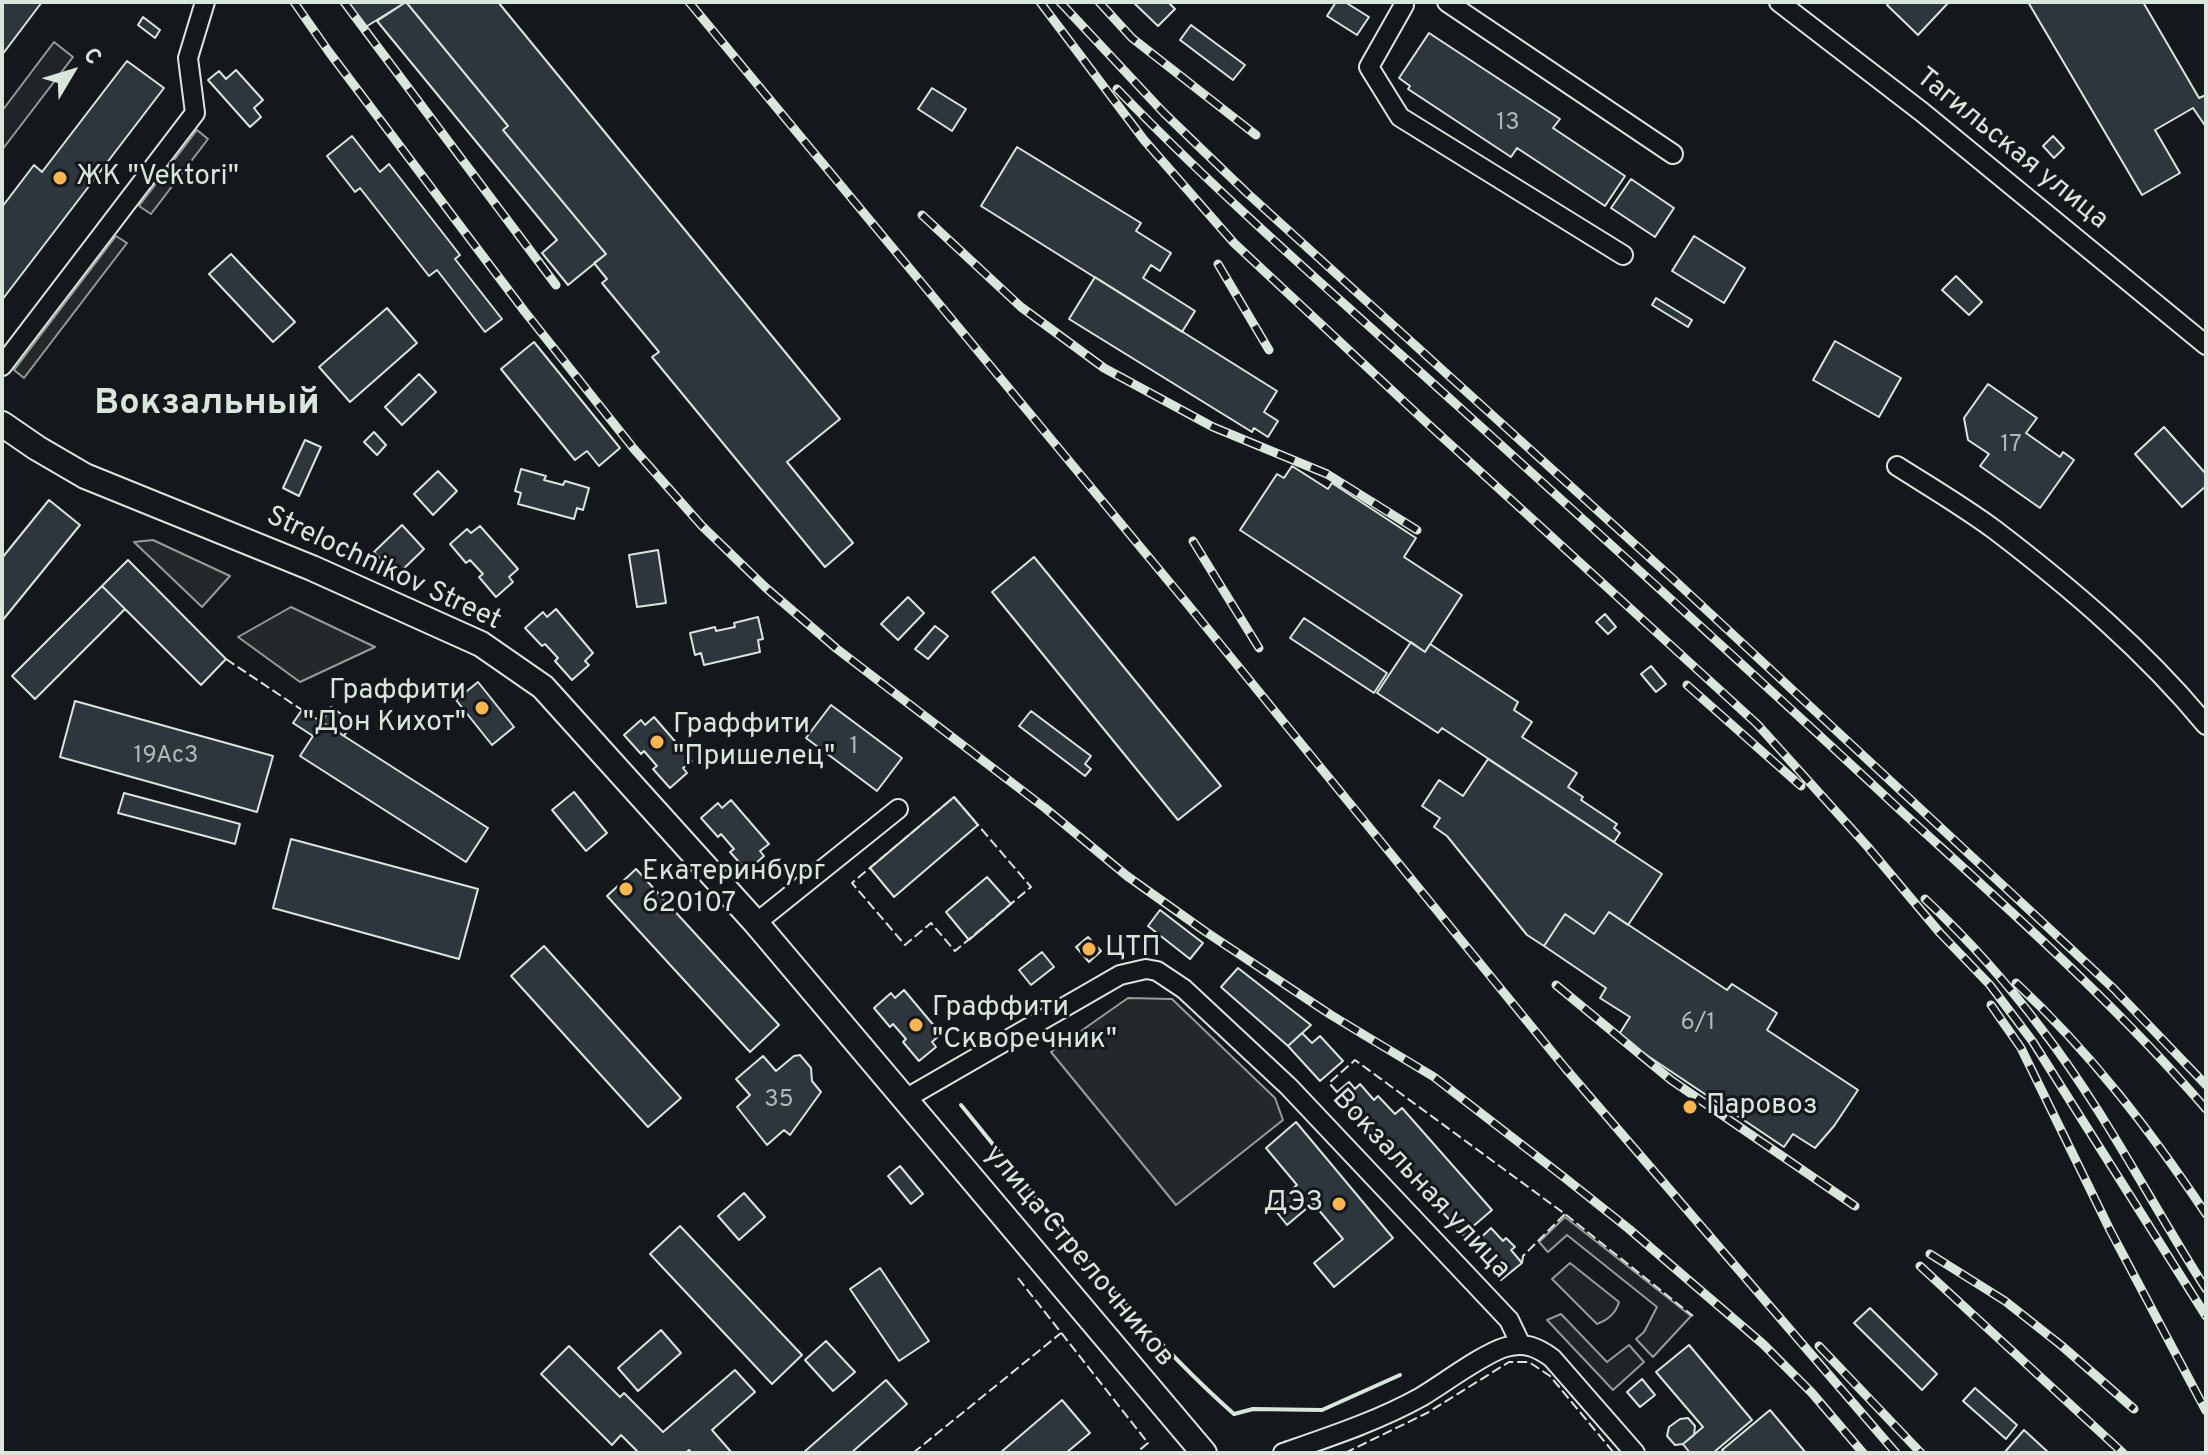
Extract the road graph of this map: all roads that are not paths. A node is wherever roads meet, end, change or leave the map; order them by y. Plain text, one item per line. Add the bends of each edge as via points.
1 (205, 2) edge
2 (1447, 2) edge
3 (1779, 2) edge
4 (1407, 3) edge
5 (1673, 154) dead end
6 (1623, 255) dead end
7 (2206, 345) edge
8 (2, 366) edge
9 (2, 424) edge
10 (1897, 466) dead end
11 (2206, 725) edge
12 (898, 809) dead end
13 (756, 923) junction
14 (905, 1099) junction
15 (1521, 1345) junction
16 (1204, 1453) edge
17 (1283, 1453) edge
18 (1635, 1453) edge

1 - 8 street via 188,58 195,113
2 - 5 street
3 - 7 street, Тагильская улица
4 - 6 street via 1369,67 1400,117
9 - 13 main road, Strelochnikov Street via 85,476 481,644 543,687
10 - 11 street via 1993,529 2094,611 2167,679
12 - 13 street
13 - 14 main road, Strelochnikov Street
14 - 15 street, Вокзальная улица via 1120,975 1146,969 1171,978 1289,1087 1509,1320
14 - 16 main road, улица Стрелочников
15 - 17 street via 1504,1348 1403,1405
15 - 18 street via 1552,1358

